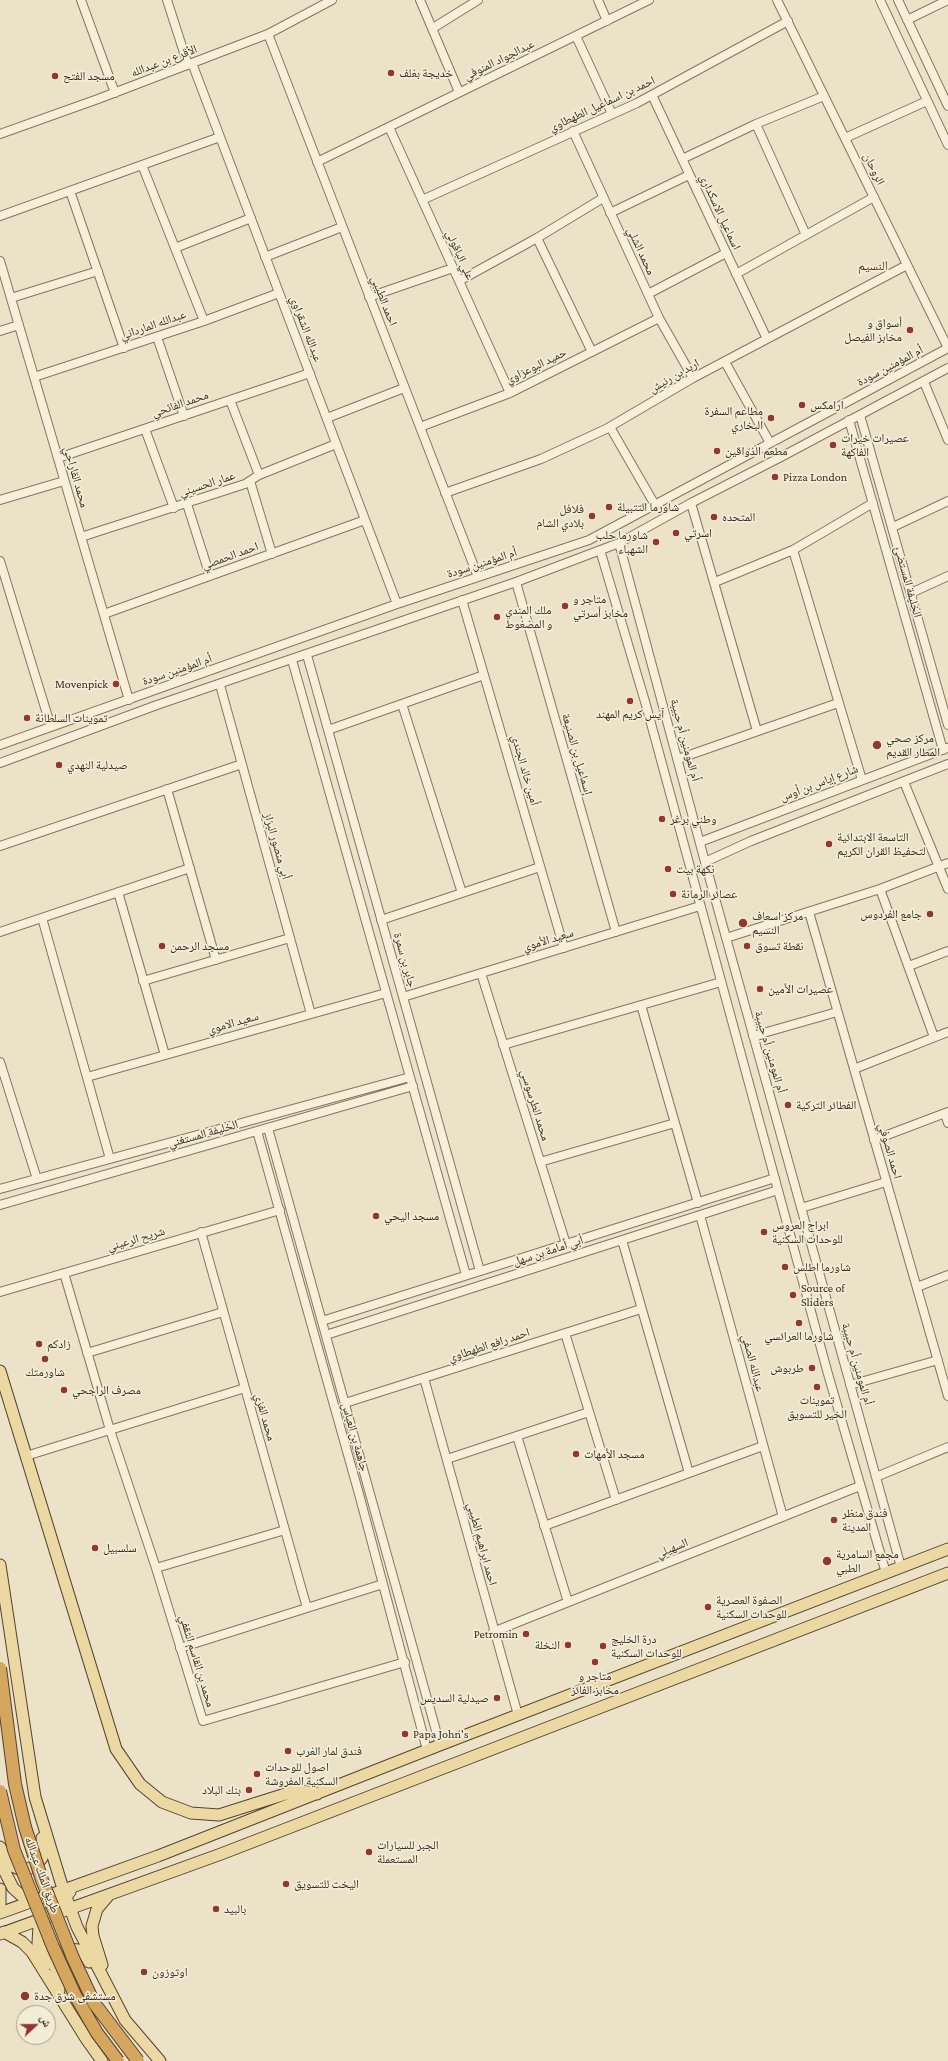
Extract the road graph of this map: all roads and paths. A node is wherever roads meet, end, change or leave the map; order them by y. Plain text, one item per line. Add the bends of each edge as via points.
1 (81, 0) edge
2 (168, 0) edge
3 (331, 0) edge
4 (420, 0) edge
5 (478, 0) edge
6 (598, 0) edge
7 (649, 0) edge
8 (777, 0) edge
9 (880, 0) edge
10 (898, 0) edge
11 (948, 0) edge
12 (907, 20) junction
13 (607, 21) junction
14 (788, 21) junction
15 (433, 28) junction
16 (268, 34) junction
17 (576, 36) junction
18 (190, 64) junction
19 (115, 92) junction
20 (459, 92) junction
21 (652, 95) junction
22 (824, 96) junction
23 (927, 101) junction
24 (948, 106) edge
25 (612, 114) junction
26 (756, 124) junction
27 (389, 127) junction
28 (573, 131) junction
29 (0, 134) edge
30 (220, 137) junction
31 (845, 138) junction
32 (948, 145) edge
33 (682, 159) junction
34 (317, 162) junction
35 (142, 165) junction
36 (689, 175) junction
37 (70, 191) junction
38 (874, 197) junction
39 (603, 198) junction
40 (422, 200) junction
41 (610, 213) junction
42 (0, 216) edge
43 (250, 218) junction
44 (342, 227) junction
45 (806, 235) junction
46 (537, 238) junction
47 (175, 248) junction
48 (726, 253) junction
49 (266, 257) junction
50 (0, 261) edge
51 (907, 265) junction
52 (453, 268) junction
53 (98, 271) junction
54 (736, 274) junction
55 (459, 281) junction
56 (279, 293) junction
57 (648, 294) junction
58 (369, 297) junction
59 (11, 298) junction
60 (659, 318) junction
61 (204, 321) junction
62 (19, 325) junction
63 (0, 331) edge
64 (156, 337) junction
65 (767, 339) junction
66 (124, 348) junction
67 (948, 348) edge
68 (592, 352) junction
69 (725, 362) junction
70 (948, 368) edge
71 (310, 373) junction
72 (34, 377) junction
73 (693, 378) junction
74 (924, 382) junction
75 (404, 388) junction
76 (510, 393) junction
77 (230, 400) junction
78 (860, 415) junction
79 (184, 416) junction
80 (326, 418) junction
81 (849, 420) junction
82 (420, 427) junction
83 (610, 427) junction
84 (145, 429) junction
85 (948, 440) edge
86 (770, 443) junction
87 (336, 444) junction
88 (58, 458) junction
89 (259, 475) junction
90 (64, 481) junction
91 (250, 481) junction
92 (445, 493) junction
93 (0, 500) edge
94 (948, 501) edge
95 (691, 503) junction
96 (873, 503) junction
97 (187, 504) junction
98 (655, 505) junction
99 (174, 508) junction
100 (365, 520) junction
101 (893, 527) junction
102 (81, 537) junction
103 (619, 543) junction
104 (600, 550) junction
105 (792, 550) junction
106 (272, 554) junction
107 (0, 561) edge
108 (210, 576) junction
109 (948, 576) edge
110 (478, 577) junction
111 (516, 582) junction
112 (715, 582) junction
113 (911, 593) junction
114 (462, 600) junction
115 (397, 604) junction
116 (104, 614) junction
117 (307, 655) junction
118 (292, 660) junction
119 (484, 675) junction
120 (220, 685) junction
121 (128, 700) junction
122 (838, 703) junction
123 (402, 704) junction
124 (948, 725) edge
125 (51, 727) junction
126 (328, 730) junction
127 (757, 731) junction
128 (0, 745) edge
129 (945, 749) edge
130 (678, 759) junction
131 (0, 763) edge
132 (242, 764) junction
133 (948, 764) edge
134 (862, 780) junction
135 (904, 782) junction
136 (167, 789) junction
137 (700, 842) junction
138 (0, 846) edge
139 (704, 862) junction
140 (948, 863) edge
141 (939, 866) junction
142 (540, 867) junction
143 (190, 868) junction
144 (948, 889) edge
145 (880, 890) junction
146 (118, 892) junction
147 (462, 893) junction
148 (700, 906) junction
149 (809, 912) junction
150 (42, 918) junction
151 (381, 920) junction
152 (0, 932) edge
153 (616, 932) junction
154 (290, 938) junction
155 (726, 938) junction
156 (564, 948) junction
157 (948, 951) edge
158 (216, 960) junction
159 (909, 966) junction
160 (481, 973) junction
161 (143, 981) junction
162 (721, 982) junction
163 (386, 993) junction
164 (403, 996) junction
165 (641, 1005) junction
166 (838, 1012) junction
167 (311, 1014) junction
168 (948, 1032) edge
169 (753, 1036) junction
170 (934, 1037) junction
171 (503, 1045) junction
172 (165, 1055) junction
173 (0, 1062) edge
174 (854, 1068) junction
175 (87, 1077) junction
176 (410, 1077) junction
177 (413, 1086) junction
178 (946, 1113) edge
179 (675, 1123) junction
180 (948, 1123) edge
181 (268, 1128) junction
182 (257, 1131) junction
183 (874, 1140) junction
184 (110, 1159) junction
185 (540, 1162) junction
186 (775, 1178) junction
187 (37, 1179) junction
188 (886, 1182) junction
189 (0, 1189) edge
190 (778, 1190) junction
191 (698, 1203) junction
192 (0, 1205) edge
193 (801, 1208) junction
194 (280, 1210) junction
195 (700, 1215) junction
196 (200, 1232) junction
197 (622, 1240) junction
198 (566, 1244) junction
199 (480, 1271) junction
200 (64, 1273) junction
201 (466, 1275) junction
202 (948, 1275) edge
203 (917, 1287) junction
204 (0, 1292) edge
205 (641, 1309) junction
206 (223, 1312) junction
207 (322, 1321) junction
208 (565, 1333) junction
209 (326, 1335) junction
210 (87, 1353) junction
211 (938, 1360) junction
212 (0, 1371) edge
213 (424, 1378) junction
214 (850, 1385) junction
215 (245, 1388) junction
216 (948, 1396) edge
217 (345, 1403) junction
218 (589, 1412) junction
219 (110, 1430) junction
220 (516, 1436) junction
221 (764, 1446) junction
222 (948, 1447) edge
223 (26, 1456) junction
224 (448, 1459) junction
225 (689, 1473) junction
226 (876, 1478) junction
227 (860, 1486) junction
228 (616, 1500) junction
229 (783, 1516) junction
230 (544, 1526) junction
231 (285, 1530) junction
232 (948, 1548) edge
233 (0, 1565) edge
234 (156, 1568) junction
235 (899, 1568) junction
236 (886, 1573) junction
237 (948, 1573) edge
238 (383, 1584) junction
239 (568, 1602) junction
240 (307, 1608) junction
241 (493, 1632) junction
242 (180, 1648) junction
243 (405, 1662) junction
244 (0, 1668) edge
245 (518, 1716) junction
246 (440, 1745) junction
247 (427, 1750) junction
248 (0, 1791) edge
249 (318, 1794) junction
250 (42, 1822) junction
251 (0, 1847) edge
252 (0, 1862) edge
253 (0, 1889) edge
254 (64, 1892) junction
255 (110, 1894) junction
256 (30, 1902) junction
257 (0, 1904) edge
258 (53, 1907) junction
259 (70, 1908) junction
260 (0, 1913) edge
261 (44, 1918) junction
262 (2, 1933) edge
263 (111, 1992) junction
264 (61, 1999) junction
265 (102, 2061) edge
266 (118, 2061) edge
267 (138, 2061) edge
268 (160, 2061) edge

1 - 19 street
2 - 18 street, عبدالله الشقراوي
3 - 16 street, الأقرع بن عبدالله
4 - 15 street
5 - 15 street
6 - 13 street
7 - 13 street, عبدالجواد المنوفي
8 - 14 street, الروحان
9 - 23 street
10 - 12 street
11 - 12 street
12 - 24 street
13 - 17 street, عبدالجواد المنوفي
14 - 21 street, احمد بن اسماعيل الطهطاوي
14 - 22 street, الروحان
15 - 20 street
16 - 18 street, الأقرع بن عبدالله
16 - 34 street, احمد الطيبي
17 - 20 street, عبدالجواد المنوفي
17 - 25 street
18 - 19 street, الأقرع بن عبدالله
18 - 30 street, عبدالله الشقراوي
19 - 29 street, الأقرع بن عبدالله
20 - 27 street, عبدالجواد المنوفي
21 - 25 street, احمد بن اسماعيل الطهطاوي
21 - 33 street, اسماعيل الاسكداري
22 - 26 street
22 - 31 street, الروحان
23 - 31 street
23 - 32 street
25 - 28 street, احمد بن اسماعيل الطهطاوي
26 - 33 street
26 - 45 street
27 - 34 street, عبدالجواد المنوفي
27 - 40 street, علي الباقولي
28 - 39 street, محمد الشلي
28 - 40 street, احمد بن اسماعيل الطهطاوي
30 - 35 street
30 - 43 street, عبدالله الشقراوي
31 - 38 street, الروحان
33 - 36 street, اسماعيل الاسكداري
34 - 44 street, احمد الطيبي
35 - 37 street
35 - 47 street
36 - 41 street
36 - 48 street, اسماعيل الاسكداري
37 - 42 street
37 - 53 street
38 - 45 street
38 - 51 street, الروحان
39 - 41 street, محمد الشلي
39 - 46 street
40 - 52 street, علي الباقولي
41 - 57 street, محمد الشلي
43 - 47 street
43 - 49 street, عبدالله الشقراوي
44 - 49 street
44 - 58 street, احمد الطيبي
45 - 54 street
46 - 55 street
46 - 68 street
47 - 61 street
48 - 54 street, اسماعيل الاسكداري
48 - 57 street
49 - 56 street, عبدالله الشقراوي
50 - 59 street, محمد القاراحي
51 - 65 street, اربد بن رنيش
51 - 67 street, الروحان
52 - 55 street, علي الباقولي
52 - 58 street
53 - 59 street
53 - 66 street
54 - 65 street, اسماعيل الاسكداري
55 - 76 street, علي الباقولي
56 - 61 street, عبدالله المارداني
56 - 71 street, عبدالله الشقراوي
57 - 60 street, محمد الشلي
58 - 75 street, احمد الطيبي
59 - 62 street, محمد القاراحي
60 - 68 street, حميد البوعزاوي
60 - 73 street, محمد الشلي
61 - 64 street, عبدالله المارداني
62 - 63 street
62 - 72 street, محمد القاراحي
64 - 66 street, عبدالله المارداني
64 - 79 street
65 - 69 street, اربد بن رنيش
66 - 72 street, عبدالله المارداني
67 - 86 street, أم المؤمنين سودة
68 - 76 street, حميد البوعزاوي
69 - 73 street, اربد بن رنيش
69 - 86 street
70 - 74 street
71 - 77 street, محمد الفائحي
71 - 80 street, عبدالله الشقراوي
72 - 88 street, محمد القاراحي
73 - 83 street, اربد بن رنيش
74 - 78 street
74 - 85 street
75 - 80 street
75 - 82 street, احمد الطيبي
76 - 82 street, حميد البوعزاوي
77 - 79 street, محمد الفائحي
77 - 89 street
78 - 81 street
78 - 101 street, الخليفة المستضئ
79 - 84 street, محمد الفائحي
80 - 87 street, عبدالله الشقراوي
81 - 95 street
81 - 96 street, الخليفة المستضئ
82 - 92 street, احمد الطيبي
83 - 92 street, اربد بن رنيش via 541,459
83 - 98 street
84 - 88 street, محمد الفائحي
84 - 99 street
86 - 98 street, أم المؤمنين سودة
87 - 89 street, عمار الحسيني
87 - 100 street, عبدالله الشقراوي
88 - 90 street, محمد القاراحي
89 - 91 street, عمار الحسيني
90 - 93 street
90 - 102 street, محمد القاراحي
91 - 97 street, عمار الحسيني
91 - 106 street
92 - 110 street, احمد الطيبي
94 - 101 street
95 - 103 street
95 - 112 street
96 - 105 street
96 - 129 street, الخليفة المستضئ
97 - 99 street, عمار الحسيني
97 - 108 street
98 - 110 street, أم المؤمنين سودة via 589,540
99 - 102 street, عمار الحسيني
100 - 106 street, احمد الحمصي
100 - 115 street, عبدالله الشقراوي
101 - 113 street, الخليفة المستضئ
102 - 116 street, محمد القاراحي
103 - 104 street
103 - 130 street, أم المومنين أم حبيبة
104 - 111 street
104 - 148 street via 646,705
105 - 112 street
105 - 122 street
106 - 108 street, احمد الحمصي
107 - 125 street
108 - 116 street, احمد الحمصي
109 - 113 street
110 - 115 street, أم المؤمنين سودة
111 - 114 street
111 - 153 street, إسماعيل بن الصنيعة
112 - 127 street
113 - 124 street, الخليفة المستضئ
114 - 117 street
114 - 119 street, أمين خالد الجندي
115 - 121 street, أم المؤمنين سودة
116 - 121 street, محمد القاراحي
117 - 118 street
117 - 126 street, جابر بن سمرة
118 - 120 street
118 - 163 street
119 - 123 street
119 - 142 street, أمين خالد الجندي
120 - 131 street via 157,705
120 - 132 street, أبي منصور البزاز
121 - 125 street, أم المؤمنين سودة
122 - 127 street
122 - 134 street
123 - 126 street
123 - 147 street
125 - 128 street, أم المؤمنين سودة
126 - 151 street, جابر بن سمرة
127 - 130 street
129 - 134 street, شارع إياس بن أوس
130 - 137 street, أم المومنين أم حبيبة
132 - 136 street
132 - 154 street, أبي منصور البزاز
133 - 135 street
134 - 137 street, شارع إياس بن أوس
135 - 139 street via 751,841
135 - 141 street
136 - 138 street
136 - 143 street
137 - 139 street, أم المومنين أم حبيبة
139 - 155 street, أم المومنين أم حبيبة
140 - 141 street
141 - 144 street
141 - 145 street
142 - 147 street
142 - 156 street, أمين خالد الجندي
143 - 146 street
143 - 158 street
145 - 149 street
145 - 159 street
146 - 150 street
146 - 161 street
147 - 151 street
148 - 153 street, سعيد الأموي
148 - 162 street
149 - 155 street
149 - 166 street, احمد الصوفي
150 - 152 street
150 - 175 street
151 - 164 street, جابر بن سمرة
153 - 156 street, سعيد الأموي
154 - 158 street
154 - 167 street, أبي منصور البزاز
155 - 169 street, أم المومنين أم حبيبة
156 - 160 street, سعيد الأموي
157 - 159 street
158 - 161 street
159 - 170 street
160 - 164 street, سعيد الأموي
160 - 171 street, محمد الطرسوسي
161 - 172 street
162 - 165 street
162 - 186 street
163 - 167 street, سعيد الاموي
163 - 176 street
164 - 199 street, جابر بن سمرة
165 - 171 street
165 - 179 street
166 - 169 street
166 - 174 street, احمد الصوفي
167 - 172 street, سعيد الاموي
168 - 170 street
169 - 193 street, أم المومنين أم حبيبة
170 - 174 street
171 - 185 street, محمد الطرسوسي
172 - 175 street, سعيد الاموي
173 - 187 street
174 - 183 street, احمد الصوفي
175 - 184 street
176 - 177 street
176 - 184 street, الخليفة المستغني
177 - 181 street, الخليفة المستغني
177 - 201 street
178 - 180 street
178 - 183 street
179 - 185 street
179 - 191 street
181 - 182 street, الخليفة المستغني
181 - 207 street, جاهمة بن العباس
182 - 192 street, الخليفة المستغني
182 - 194 street, جاهمة بن العباس
183 - 188 street, احمد الصوفي
184 - 187 street, الخليفة المستغني
185 - 198 street, محمد الطرسوسي
186 - 190 street
186 - 191 street, أبي أمامة بن سهل
187 - 189 street, الخليفة المستغني
188 - 193 street
188 - 203 street, احمد الصوفي
190 - 195 street, أبي أمامة بن سهل
190 - 227 street
191 - 198 street, أبي أمامة بن سهل
193 - 214 street, أم المومنين أم حبيبة
194 - 196 street, شريح الرعيني
194 - 238 street, جاهمة بن العباس
195 - 197 street, أبي أمامة بن سهل
195 - 221 street, عبدالله الصفي
196 - 200 street, شريح الرعيني
196 - 206 street, محمد الفزي
197 - 205 street
197 - 209 street, أبي أمامة بن سهل
198 - 199 street, أبي أمامة بن سهل
199 - 201 street, أبي أمامة بن سهل
200 - 204 street, شريح الرعيني
200 - 210 street, محمد بن القاسم الثقفي
201 - 207 street, أبي أمامة بن سهل
202 - 203 street
203 - 211 street, احمد الصوفي
205 - 208 street, احمد رافع الطهطاوي
205 - 225 street
206 - 210 street
206 - 215 street, محمد الفزي
207 - 209 street, جاهمة بن العباس
208 - 213 street, احمد رافع الطهطاوي
208 - 218 street
209 - 217 street, جاهمة بن العباس
210 - 219 street, محمد بن القاسم الثقفي
211 - 214 street
211 - 216 street, احمد الصوفي
212 - 223 main road
213 - 217 street, احمد رافع الطهطاوي
213 - 224 street, احمد ابراهيم الطيبي
214 - 226 street, أم المومنين أم حبيبة
215 - 219 street
215 - 231 street, محمد الفزي
217 - 246 street, جاهمة بن العباس
218 - 220 street
218 - 228 street
219 - 223 street
219 - 234 street, محمد بن القاسم الثقفي
220 - 224 street
220 - 230 street
221 - 225 street
221 - 229 street, عبدالله الصفي
222 - 226 street
223 - 249 main road via 116,1749 140,1784 162,1802 191,1813 219,1815 298,1790
224 - 241 street, احمد ابراهيم الطيبي
225 - 228 street
226 - 235 street, أم المومنين أم حبيبة
227 - 229 street, السهيلي
227 - 236 street
228 - 230 street
229 - 239 street, السهيلي
230 - 239 street
231 - 234 street
231 - 240 street, محمد الفزي
232 - 235 main road
233 - 250 main road via 31,1773
234 - 242 street, محمد بن القاسم الثقفي
235 - 236 main road
236 - 245 main road
237 - 255 main road via 221,1854
238 - 240 street
238 - 243 street, جاهمة بن العباس
239 - 241 street, السهيلي
240 - 242 street
241 - 245 street, احمد ابراهيم الطيبي
242 - 243 street, محمد بن القاسم الثقفي via 203,1721
243 - 247 street, جاهمة بن العباس
244 - 267 highway, طريق الملك عبدالله, bridge via 15,1784 25,1827 42,1880 94,2003
245 - 246 main road
246 - 247 main road
247 - 249 main road
248 - 266 highway, bridge via 14,1850 53,1947 75,1995 97,2033
249 - 254 main road via 158,1856 81,1882
250 - 251 main road via 43,1854 40,1862 32,1868 19,1869 10,1865
250 - 254 main road
252 - 256 main road via 13,1888
253 - 257 main road
254 - 256 main road
254 - 258 main road
254 - 259 main road
255 - 259 main road
255 - 263 main road via 97,1908 92,1926
256 - 258 main road
256 - 260 main road
258 - 259 main road
258 - 261 main road
259 - 261 main road
259 - 263 main road via 77,1927
261 - 262 main road
261 - 264 main road via 39,1926 38,1943
262 - 264 main road via 22,1942 32,1952
263 - 264 main road via 98,1980 85,1955 78,1950 70,1949 60,1954 55,1964
263 - 268 main road via 125,2020
264 - 265 main road

